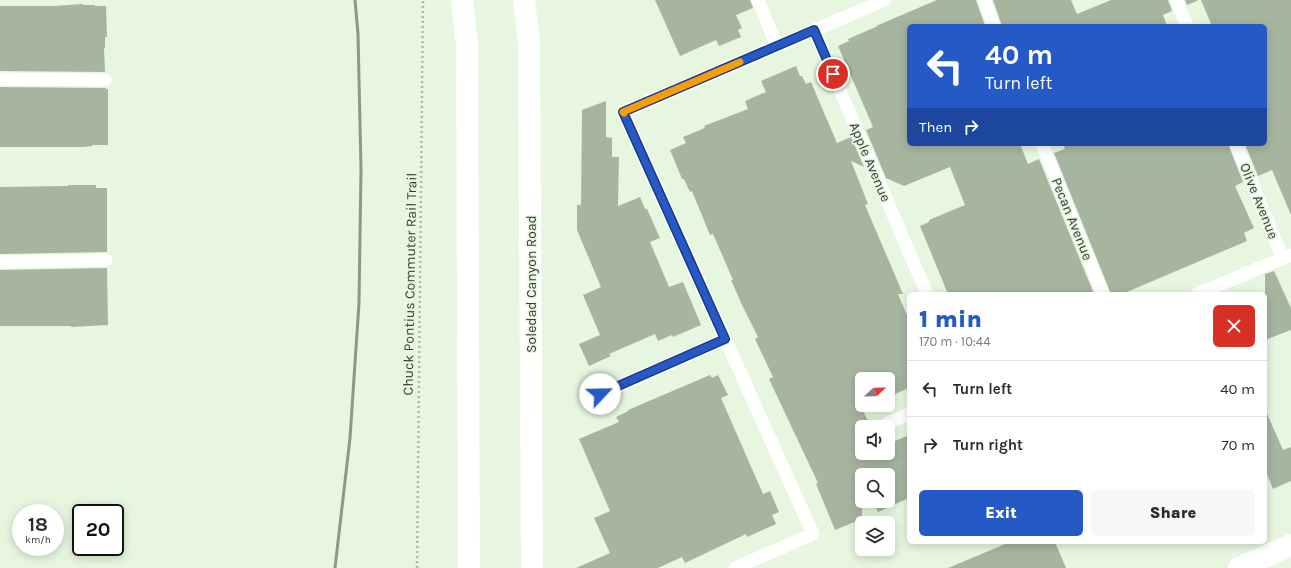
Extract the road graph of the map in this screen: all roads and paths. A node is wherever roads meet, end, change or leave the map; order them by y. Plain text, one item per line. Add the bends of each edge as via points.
1 (423, 0) edge
2 (462, 0) edge
3 (524, 0) edge
4 (758, 0) edge
5 (885, 0) edge
6 (984, 0) edge
7 (1176, 0) edge
8 (993, 24) edge
9 (1186, 24) edge
10 (814, 30) junction
11 (777, 46) junction
12 (0, 79) edge
13 (106, 80) dead end
14 (1043, 146) edge
15 (1237, 146) edge
16 (1287, 257) edge
17 (106, 260) dead end
18 (0, 262) edge
19 (926, 292) edge
20 (1102, 292) edge
21 (1202, 292) edge
22 (725, 339) junction
23 (600, 394) dead end
24 (907, 415) edge
25 (895, 420) edge
26 (1291, 545) edge
27 (417, 568) edge
28 (468, 568) edge
29 (532, 568) edge
30 (735, 568) edge
31 (1239, 568) edge

1 - 27 path, Chuck Pontius Commuter Rail Trail
2 - 28 main road via 467,46
3 - 29 main road, Soledad Canyon Road via 529,43
4 - 11 lane
5 - 10 lane
6 - 8 lane
7 - 9 lane
10 - 11 lane
10 - 19 lane, Apple Avenue
11 - 22 lane via 623,112
12 - 13 lane
14 - 20 lane, Pecan Avenue
15 - 16 lane, Olive Avenue
16 - 21 lane
17 - 18 lane
22 - 23 lane
22 - 30 lane via 812,534
24 - 25 lane
26 - 31 main road

